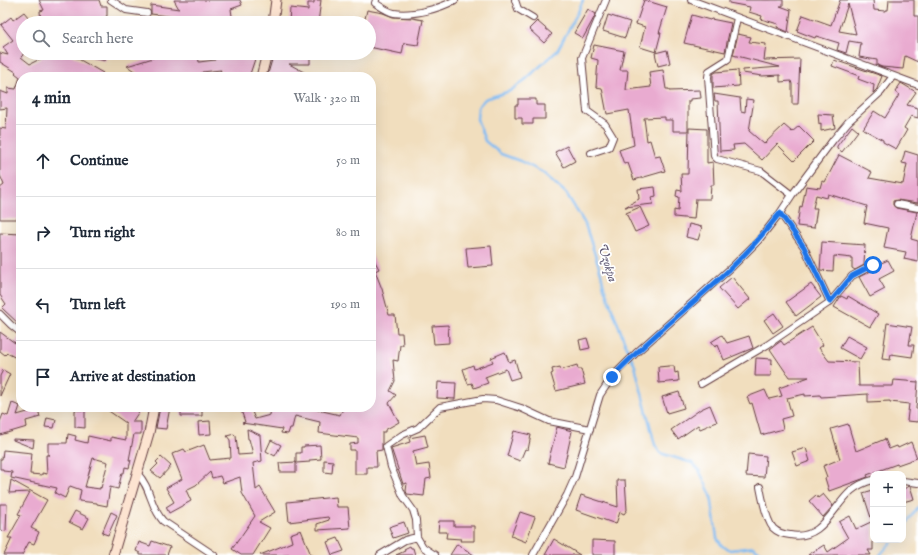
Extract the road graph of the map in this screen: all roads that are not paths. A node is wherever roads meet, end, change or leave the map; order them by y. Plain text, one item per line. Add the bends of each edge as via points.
1 (111, 0) edge
2 (276, 0) edge
3 (376, 0) edge
4 (455, 0) edge
5 (515, 0) edge
6 (606, 0) edge
7 (691, 0) edge
8 (147, 13) dead end
9 (274, 16) edge
10 (533, 18) dead end
11 (737, 18) junction
12 (265, 60) edge
13 (262, 72) edge
14 (893, 76) junction
15 (918, 85) edge
16 (591, 153) dead end
17 (792, 195) junction
18 (897, 204) dead end
19 (918, 208) edge
20 (780, 213) junction
21 (873, 265) dead end
22 (830, 302) junction
23 (0, 314) edge
24 (16, 330) edge
25 (701, 384) dead end
26 (153, 412) edge
27 (590, 429) junction
28 (137, 473) junction
29 (870, 481) edge
30 (906, 481) edge
31 (918, 482) edge
32 (760, 487) dead end
33 (416, 537) junction
34 (113, 555) edge
35 (214, 555) edge
36 (380, 555) edge
37 (435, 555) edge
38 (533, 555) edge

1 - 8 street via 126,10
2 - 9 main road
3 - 4 street via 375,3 394,13 415,13
5 - 10 street via 518,10
6 - 16 street via 582,58 587,111 605,124 613,137 609,146
7 - 11 street
11 - 14 street
11 - 17 street via 728,59 709,71 714,156 762,171
12 - 13 main road
14 - 15 street
14 - 17 street via 881,92 848,122
17 - 20 street
18 - 19 street
20 - 22 street via 804,247
20 - 27 street via 732,267 612,377 600,395
21 - 22 street via 852,276
22 - 25 street via 767,345
23 - 24 street
26 - 28 main road
27 - 33 street via 549,421 496,400 483,399 440,407 418,428 386,446 391,468 403,496 413,510
27 - 38 street via 575,478
28 - 34 main road
28 - 35 street via 145,481 152,503 163,521
29 - 32 street via 850,491 825,523 810,533 796,536 780,533 772,527
30 - 31 street
33 - 36 street via 405,540
33 - 37 street via 423,547

